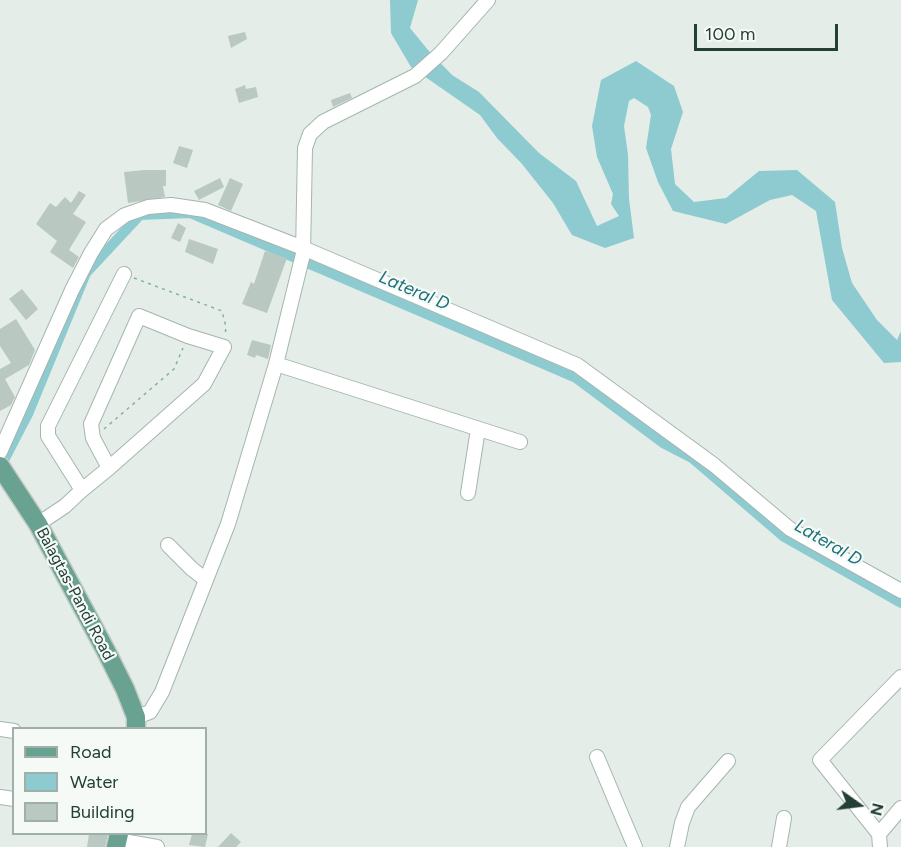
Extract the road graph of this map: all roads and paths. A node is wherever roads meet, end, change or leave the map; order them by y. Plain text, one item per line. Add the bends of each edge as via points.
1 (488, 0) edge
2 (302, 256) junction
3 (124, 274) joint
4 (188, 336) junction
5 (224, 347) junction
6 (276, 364) junction
7 (478, 429) junction
8 (93, 438) junction
9 (520, 442) dead end
10 (0, 452) edge
11 (109, 468) junction
12 (2, 469) edge
13 (82, 490) junction
14 (468, 493) dead end
15 (38, 524) junction
16 (168, 545) dead end
17 (206, 580) junction
18 (901, 591) edge
19 (901, 677) edge
20 (136, 723) edge
21 (597, 757) dead end
22 (728, 761) dead end
23 (901, 808) edge
24 (784, 818) dead end
25 (117, 840) edge
26 (880, 841) edge
27 (157, 847) edge
28 (635, 847) edge
29 (677, 847) edge
30 (779, 847) edge

1 - 2 street via 416,76 322,122 310,134 305,148
2 - 6 street
2 - 10 street via 205,210 171,205 125,215 106,230 86,262
2 - 18 street via 577,365 714,465 790,529
3 - 5 path via 222,311 226,327
3 - 13 street via 48,426 48,436
4 - 5 street
4 - 8 path via 174,369
4 - 8 street via 140,316 91,424
5 - 11 street via 204,384
6 - 7 street
6 - 17 street via 228,524
7 - 9 street
7 - 14 street
8 - 11 street
11 - 13 street
12 - 15 main road, Balagtas-Pandi Road
13 - 15 street
15 - 20 main road, Balagtas-Pandi Road via 125,688
16 - 17 street
17 - 20 street via 162,692 150,712
19 - 26 street via 820,760
21 - 28 street
22 - 29 street via 688,807
23 - 26 street
24 - 30 street
25 - 27 street

